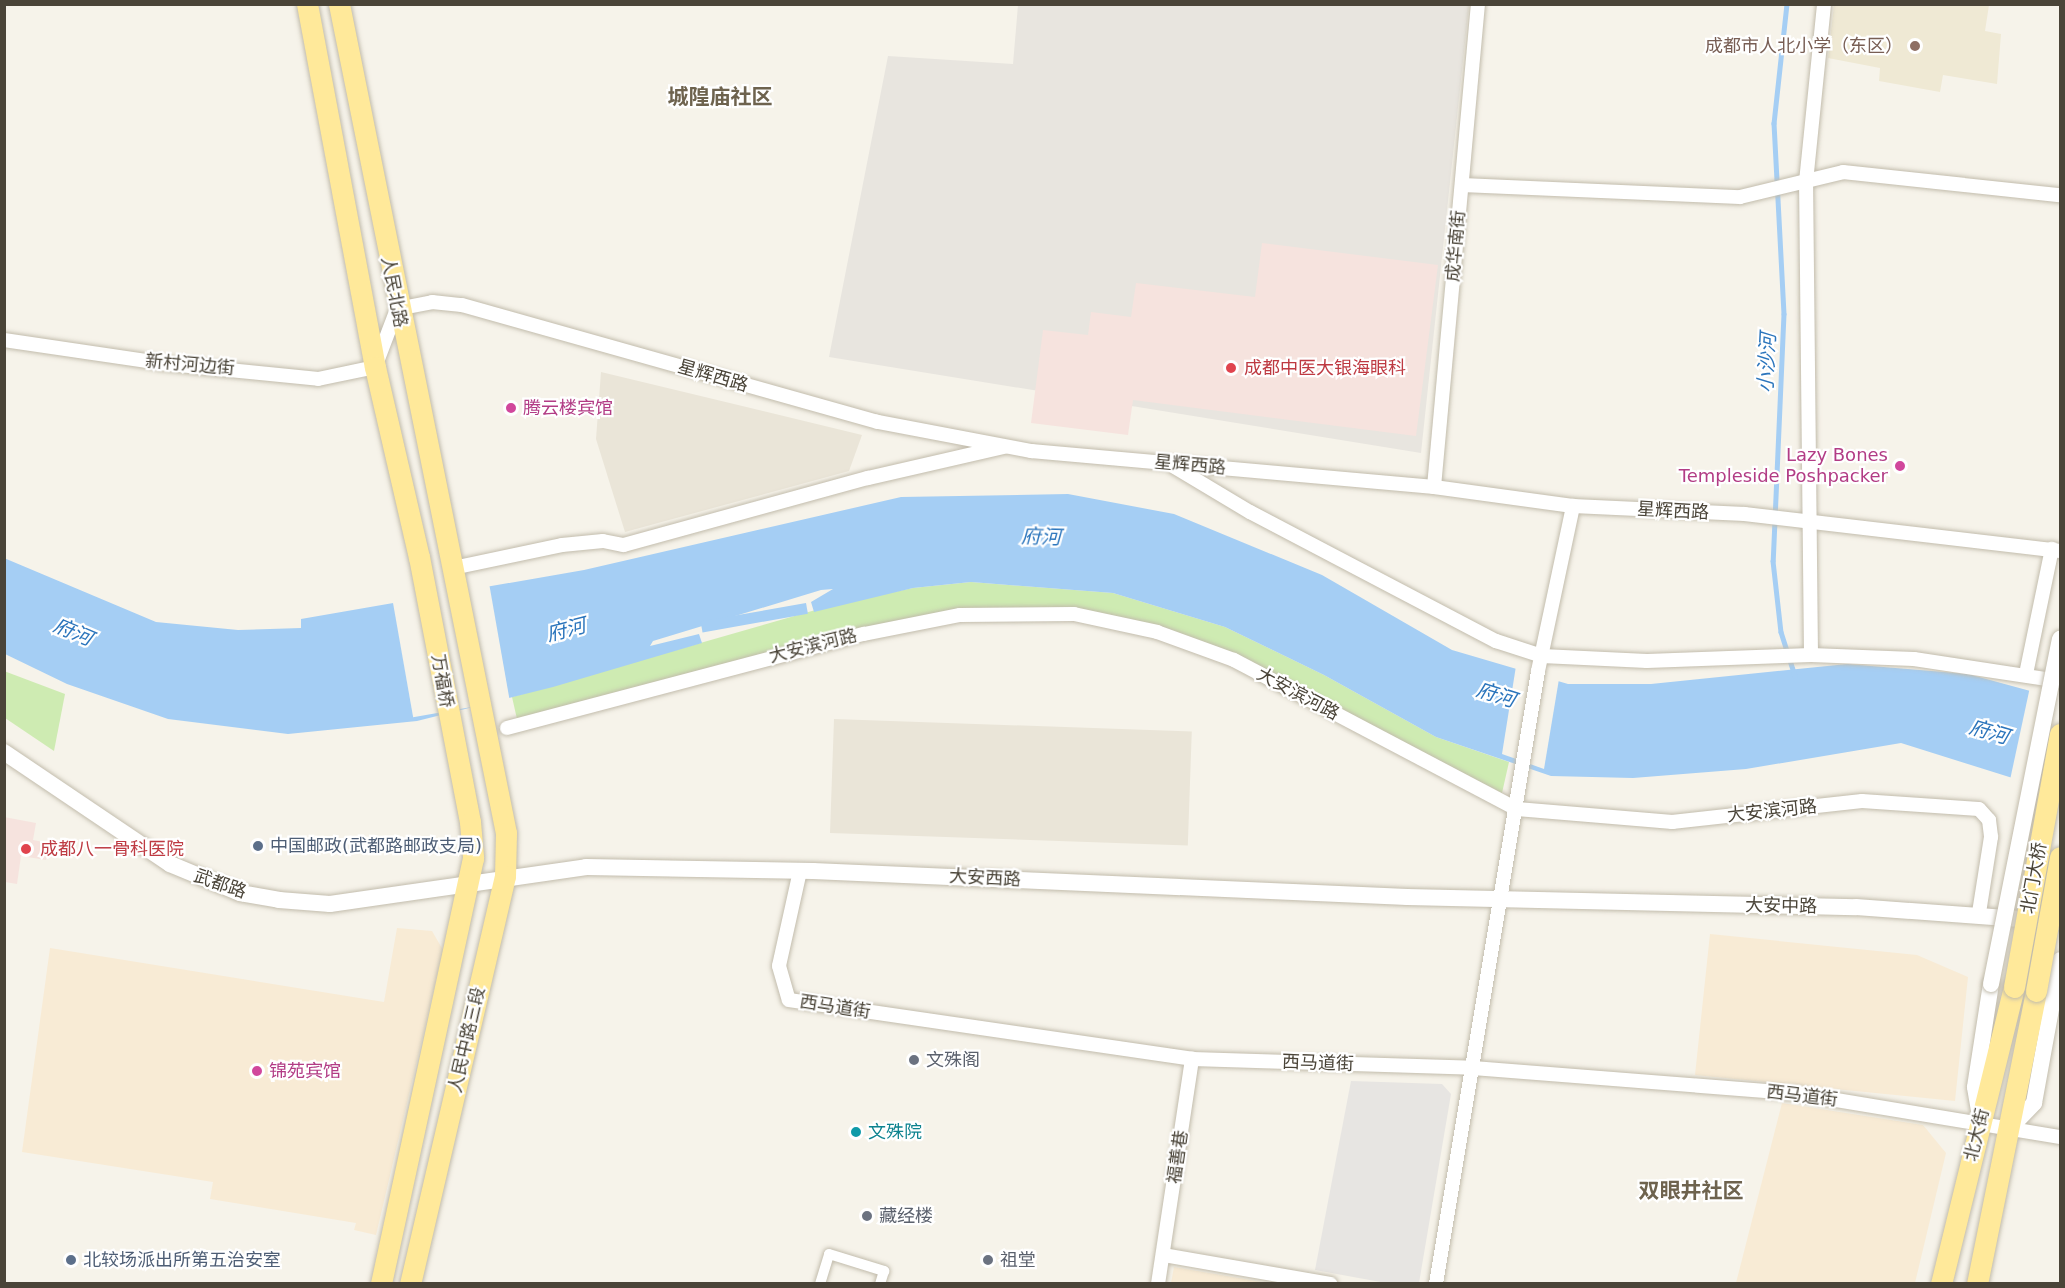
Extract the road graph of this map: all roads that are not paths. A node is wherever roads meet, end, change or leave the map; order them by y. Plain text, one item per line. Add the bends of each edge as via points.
1 (307, 4) edge
2 (339, 4) edge
3 (1478, 4) edge
4 (1824, 4) edge
5 (1800, 184) junction
6 (1462, 185) junction
7 (2061, 195) edge
8 (397, 309) junction
9 (4, 340) edge
10 (375, 367) junction
11 (1008, 446) junction
12 (1168, 463) junction
13 (1434, 487) junction
14 (1574, 506) junction
15 (1803, 520) junction
16 (2056, 550) edge
17 (419, 556) joint
18 (454, 573) junction
19 (2061, 639) edge
20 (1805, 655) junction
21 (1542, 656) junction
22 (2026, 674) junction
23 (2061, 681) edge
24 (507, 728) dead end
25 (2061, 734) edge
26 (4, 752) edge
27 (499, 795) joint
28 (465, 806) joint
29 (1517, 809) junction
30 (2061, 857) edge
31 (800, 871) junction
32 (505, 876) junction
33 (469, 883) junction
34 (1501, 900) junction
35 (1978, 913) junction
36 (2061, 922) edge
37 (2061, 960) edge
38 (2014, 987) joint
39 (2045, 992) junction
40 (1192, 1059) junction
41 (1473, 1068) junction
42 (1981, 1121) junction
43 (2012, 1126) junction
44 (2061, 1137) edge
45 (1164, 1255) junction
46 (381, 1284) edge
47 (410, 1284) edge
48 (820, 1284) edge
49 (880, 1284) edge
50 (1158, 1284) edge
51 (1331, 1284) edge
52 (1436, 1284) edge
53 (1941, 1284) edge
54 (1977, 1284) edge

1 - 10 main road, 人民北路
2 - 8 main road, 人民北路
3 - 6 street, 成华南街
4 - 5 street
5 - 6 street via 1740,197
5 - 7 street via 1843,172
5 - 15 street
6 - 13 street, 成华南街
8 - 10 street
8 - 11 street, 星辉西路 via 432,302 462,305 878,422
8 - 18 main road, 人民北路
9 - 10 street, 新村河边街 via 159,363 318,379
10 - 17 main road, 人民北路
11 - 12 street, 星辉西路
11 - 18 street via 868,477 624,544 603,541 562,545
12 - 13 street, 星辉西路
12 - 21 street via 1250,512 1496,641
13 - 14 street, 星辉西路
14 - 15 street, 星辉西路
14 - 21 street
15 - 16 street, 星辉西路
15 - 20 street
16 - 22 street
17 - 28 main road, 万福桥
18 - 27 main road, 万福桥
19 - 42 street, bridge via 1991,984 1975,1087
20 - 21 street via 1647,661
20 - 22 street via 1914,659
21 - 29 street
22 - 23 street
24 - 29 street, 大安滨河路 via 864,634 960,615 1074,614 1157,632 1234,660
25 - 38 main road, 北门大桥, bridge
26 - 33 street, 武都路 via 164,861 240,893 330,904
27 - 32 main road, 人民中路三段 via 506,833
28 - 33 main road, 人民中路三段 via 472,858
29 - 34 street
29 - 35 street, 大安滨河路 via 1672,822 1862,801 1979,809 1989,820 1991,837
30 - 39 main road, 北门大桥, bridge
31 - 32 street, 大安西路 via 586,867
31 - 34 street, 大安西路
31 - 40 street, 西马道街 via 779,966 789,1000
32 - 33 street, 大安西路
32 - 47 main road, 人民中路三段
33 - 46 main road, 人民中路三段
34 - 35 street, 大安中路
34 - 41 street
35 - 36 street, 大安中路
37 - 39 street
38 - 42 main road, 北大街
39 - 43 main road, 北大街
40 - 41 street, 西马道街
40 - 45 street, 福善巷
41 - 42 street, 西马道街 via 1794,1093
41 - 52 street
42 - 43 street, 西马道街
42 - 53 main road, 北大街
43 - 44 street, 西马道街
43 - 54 main road, 北大街
45 - 50 street, 福善巷
45 - 51 street
48 - 49 street via 829,1254 884,1271

